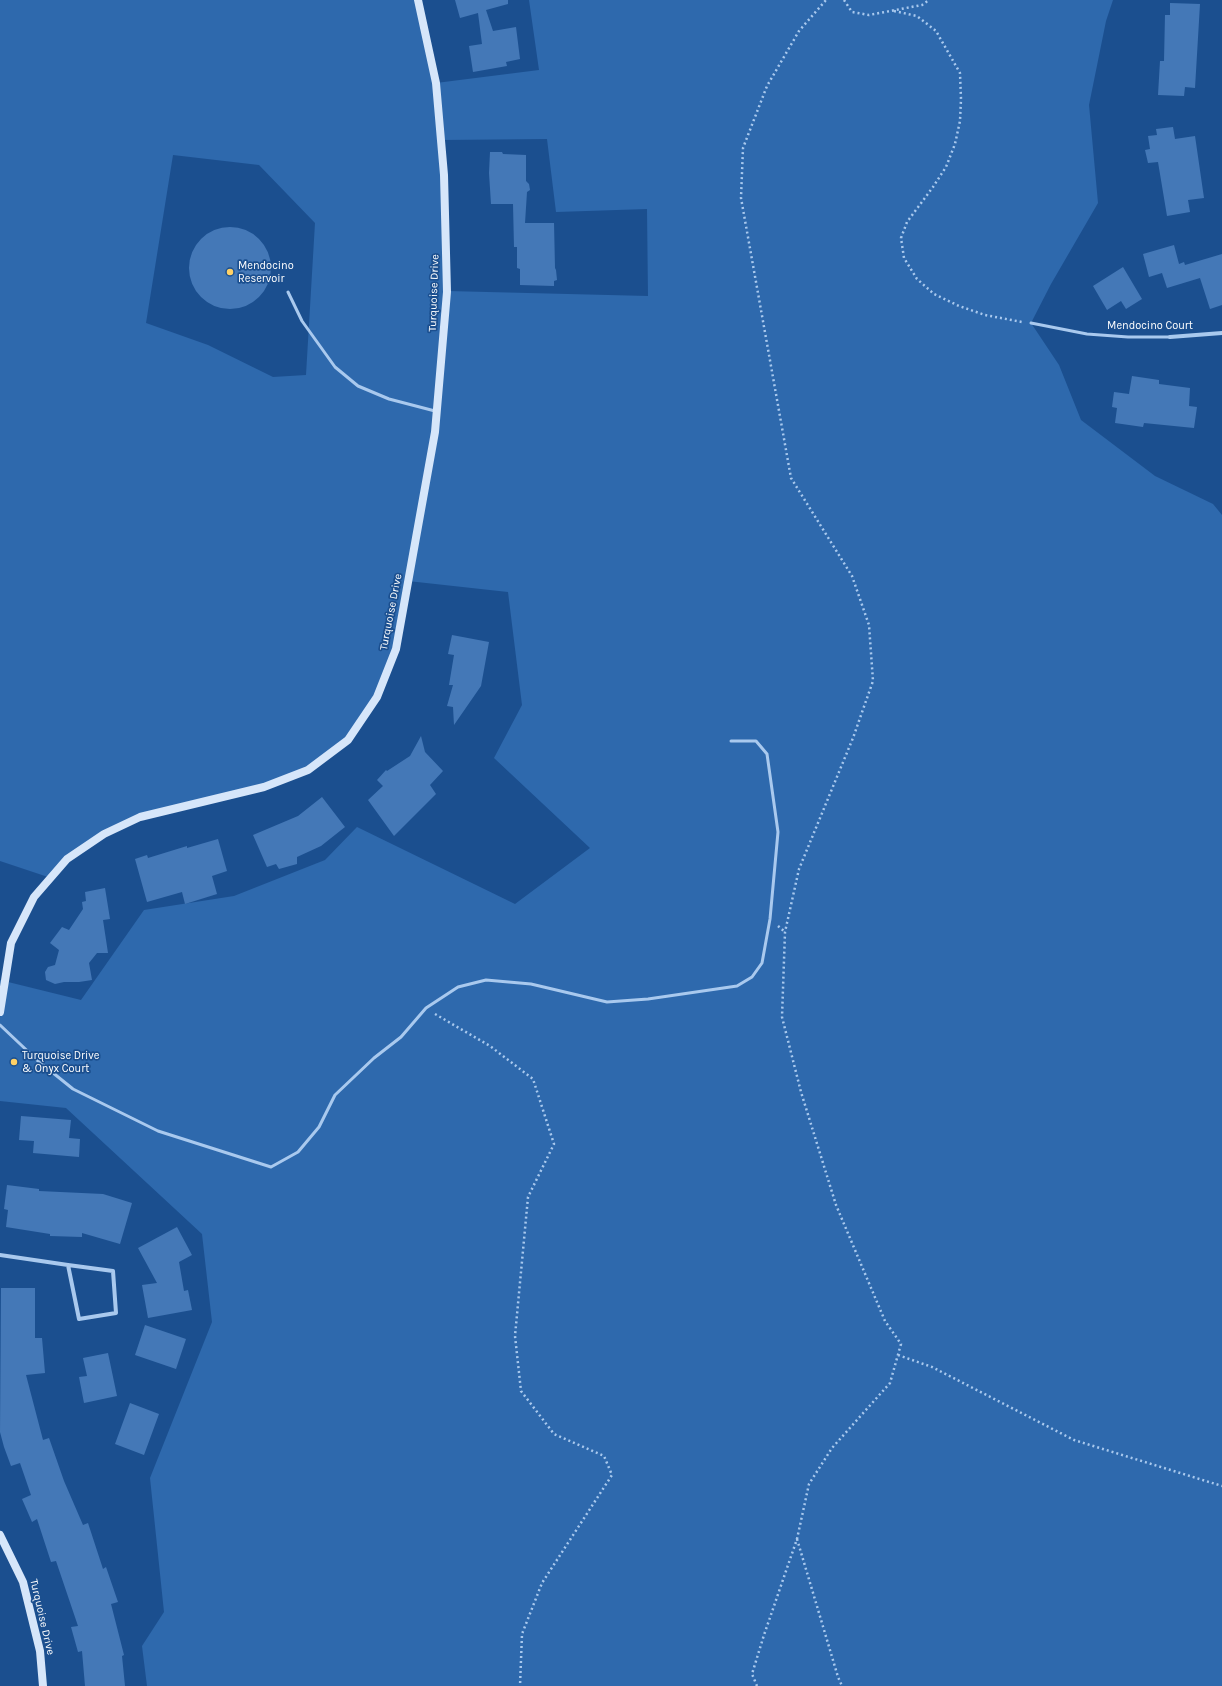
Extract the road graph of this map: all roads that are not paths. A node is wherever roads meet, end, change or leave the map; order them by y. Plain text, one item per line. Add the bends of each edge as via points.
1 (418, 0) edge
2 (288, 292) dead end
3 (1031, 323) road end
4 (1222, 333) edge
5 (1170, 337) joint
6 (437, 411) junction
7 (731, 740) dead end
8 (0, 1012) edge
9 (0, 1025) edge
10 (0, 1255) edge
11 (68, 1265) junction
12 (0, 1535) edge
13 (43, 1686) edge

1 - 6 street, Turquoise Drive via 436,83 444,175 447,292
2 - 6 lane via 302,321 335,368 358,386 389,399
3 - 5 lane, Mendocino Court via 1087,334
4 - 5 street, Mendocino Court
6 - 8 street, Turquoise Drive via 396,649 377,697 348,740 308,770 264,787 140,817 104,834 67,859 34,897 11,943
7 - 9 lane via 756,740 768,754 778,832 762,963 752,977 737,986 648,999 607,1002 531,984 486,980 458,987 426,1008 401,1037 374,1058 335,1095 319,1127 298,1152 271,1167 158,1131 73,1089
10 - 11 street
11 - 11 street via 79,1319 116,1313 113,1271
12 - 13 street, Turquoise Drive via 24,1582 40,1651

